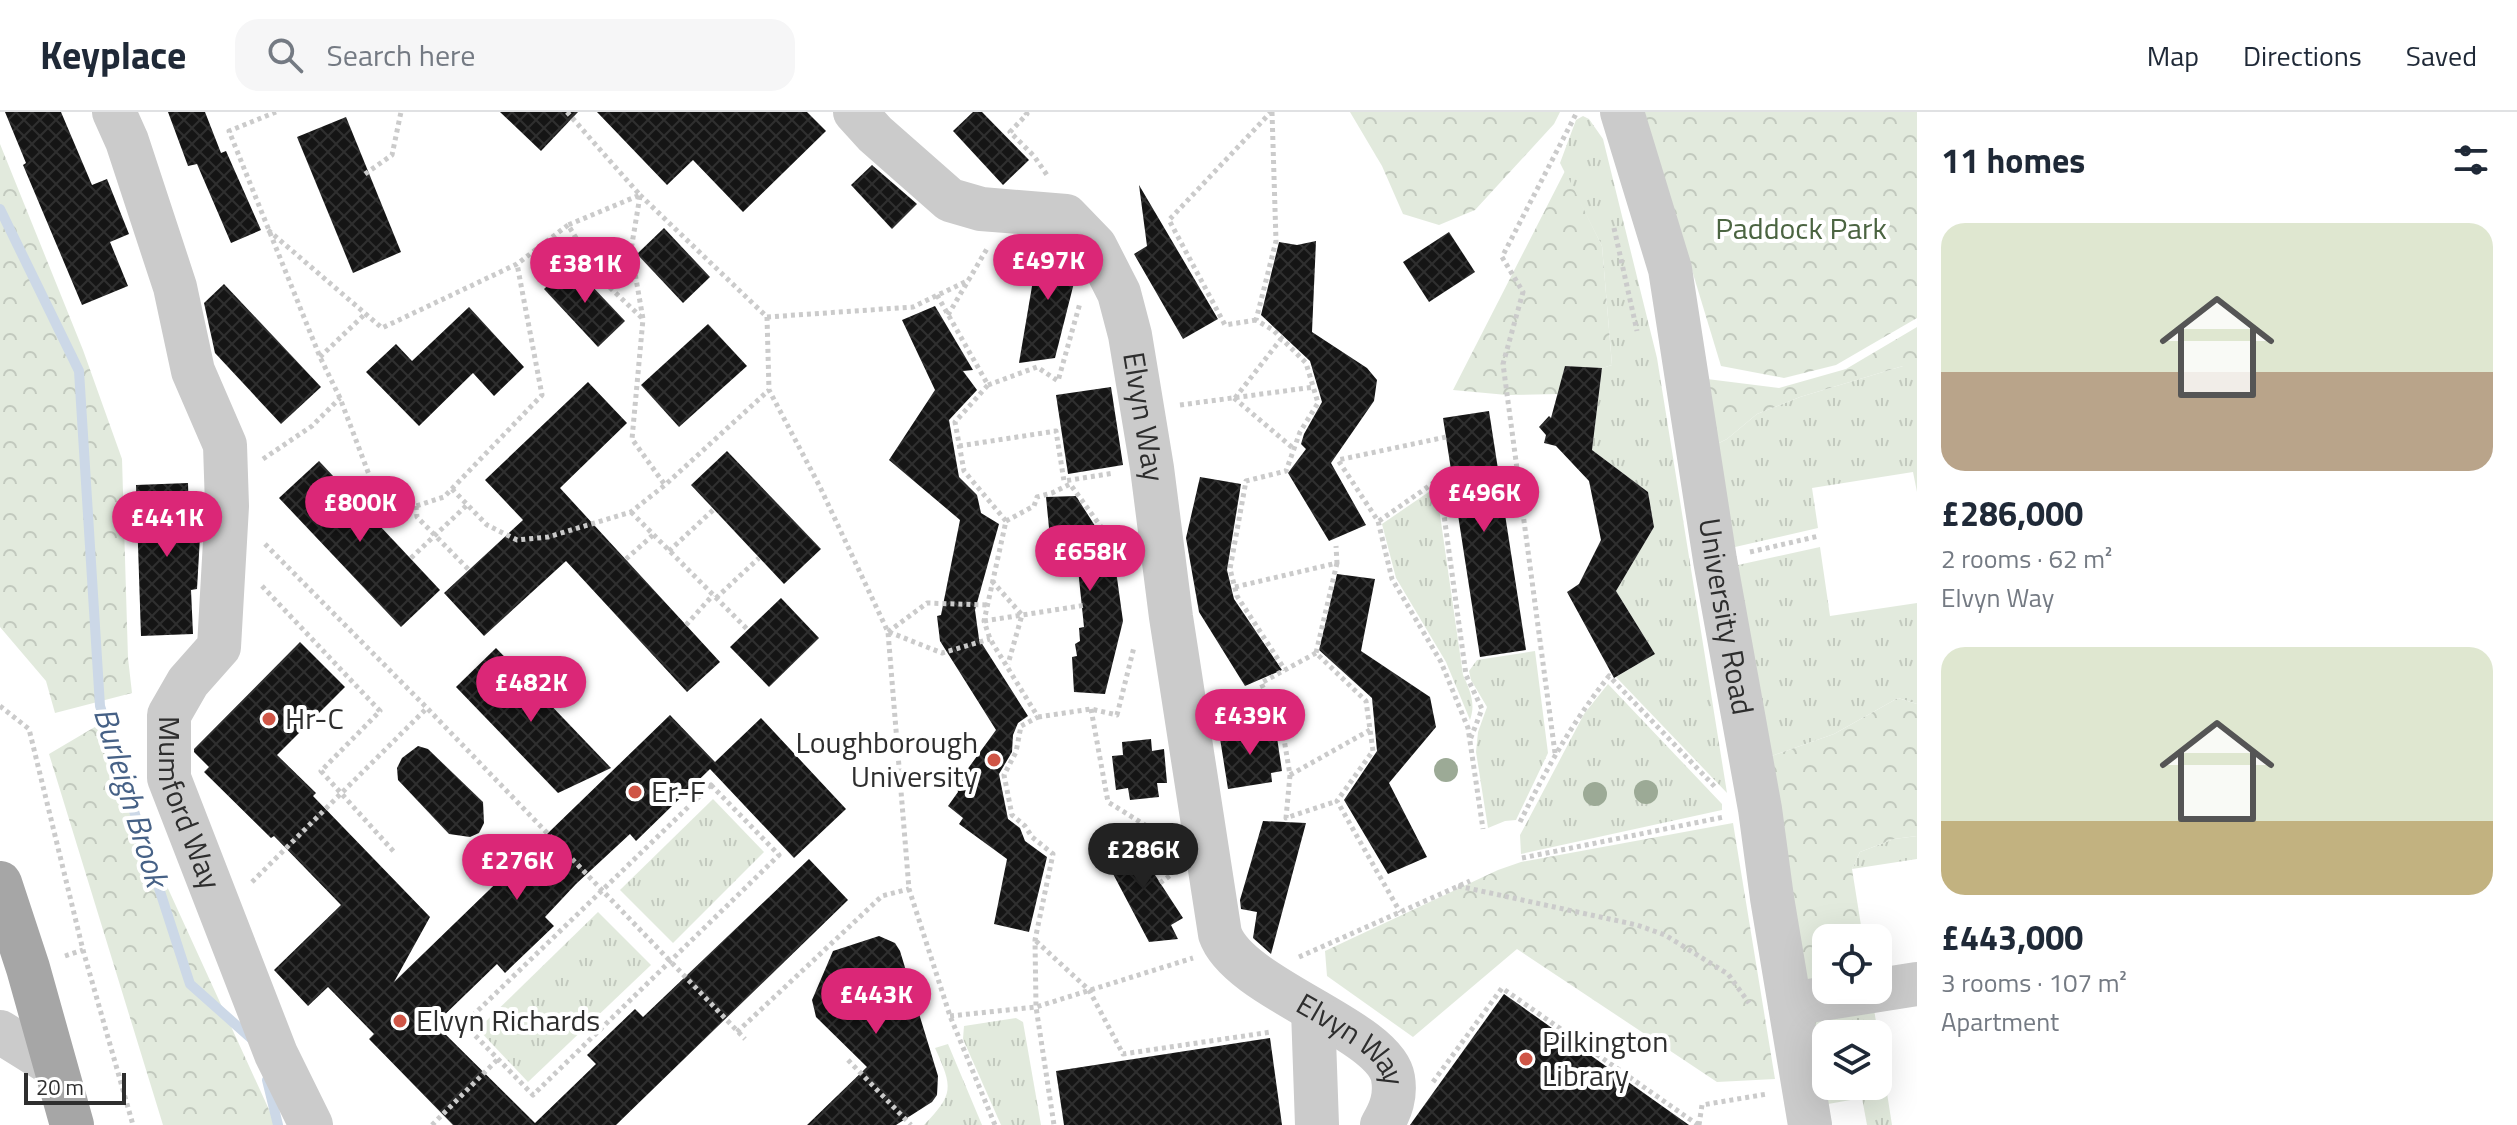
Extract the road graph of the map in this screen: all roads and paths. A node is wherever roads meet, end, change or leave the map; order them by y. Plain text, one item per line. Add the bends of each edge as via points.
1 (114, 112) edge
2 (276, 112) edge
3 (401, 112) edge
4 (567, 112) edge
5 (855, 112) edge
6 (1025, 112) edge
7 (1272, 112) edge
8 (1577, 112) edge
9 (1622, 112) edge
10 (365, 174) dead end
11 (1050, 178) dead end
12 (640, 195) junction
13 (1008, 211) junction
14 (568, 225) junction
15 (268, 229) junction
16 (1095, 246) junction
17 (517, 264) junction
18 (969, 280) junction
19 (937, 295) junction
20 (365, 313) junction
21 (948, 315) junction
22 (767, 317) junction
23 (643, 319) junction
24 (1256, 320) junction
25 (1281, 339) junction
26 (320, 357) junction
27 (988, 385) junction
28 (1314, 387) junction
29 (769, 390) junction
30 (340, 398) junction
31 (1234, 398) junction
32 (1182, 405) dead end
33 (1446, 437) dead end
34 (959, 446) junction
35 (1294, 449) junction
36 (1152, 468) junction
37 (665, 485) junction
38 (452, 489) junction
39 (467, 505) junction
40 (416, 506) junction
41 (713, 510) dead end
42 (226, 512) junction
43 (631, 512) junction
44 (1006, 521) junction
45 (1378, 521) junction
46 (435, 535) junction
47 (653, 535) junction
48 (1819, 536) dead end
49 (1336, 546) dead end
50 (669, 551) junction
51 (411, 558) dead end
52 (759, 558) dead end
53 (626, 559) dead end
54 (1715, 560) junction
55 (1337, 563) junction
56 (1130, 568) dead end
57 (469, 570) dead end
58 (992, 581) junction
59 (1235, 587) junction
60 (714, 597) junction
61 (987, 605) junction
62 (1086, 605) dead end
63 (1022, 615) junction
64 (984, 621) junction
65 (686, 625) dead end
66 (748, 630) dead end
67 (888, 632) junction
68 (990, 639) junction
69 (1136, 640) dead end
70 (1316, 653) junction
71 (1008, 665) junction
72 (1285, 670) junction
73 (0, 706) edge
74 (427, 708) junction
75 (1091, 709) junction
76 (1038, 717) junction
77 (1370, 730) junction
78 (1470, 741) junction
79 (1555, 753) junction
80 (1290, 775) junction
81 (341, 794) junction
82 (1337, 801) junction
83 (1750, 811) junction
84 (1520, 822) dead end
85 (1483, 829) dead end
86 (284, 851) dead end
87 (395, 853) dead end
88 (1207, 856) junction
89 (1522, 858) dead end
90 (1470, 881) dead end
91 (0, 883) edge
92 (1458, 886) junction
93 (909, 889) junction
94 (602, 891) junction
95 (1400, 912) junction
96 (1035, 940) junction
97 (1225, 948) junction
98 (670, 962) junction
99 (1258, 975) junction
100 (1917, 984) edge
101 (1089, 990) junction
102 (1771, 1006) junction
103 (1036, 1007) junction
104 (1313, 1010) junction
105 (950, 1016) junction
106 (1273, 1031) dead end
107 (0, 1032) edge
108 (737, 1032) junction
109 (745, 1039) dead end
110 (498, 1059) junction
111 (848, 1060) dead end
112 (55, 1066) junction
113 (1772, 1093) dead end
114 (1388, 1116) edge
115 (72, 1125) edge
116 (133, 1125) edge
117 (311, 1125) edge
118 (432, 1125) edge
119 (911, 1125) edge
120 (995, 1125) edge
121 (1054, 1125) edge
122 (1317, 1125) edge
123 (1698, 1125) edge
124 (1810, 1125) edge

1 - 42 street, Mumford Way via 175,287 193,371 225,445
2 - 15 path via 229,131
3 - 10 path via 392,155
4 - 12 path
5 - 13 street, Elvyn Way via 950,200
6 - 11 path via 1010,132
7 - 24 path via 1276,241
7 - 24 path via 1169,220 1225,325
8 - 79 path via 1502,257 1523,292 1503,364
9 - 54 street, University Road via 1670,269
12 - 14 path
12 - 22 path
12 - 23 path via 631,250
13 - 16 street, Elvyn Way via 1066,216
13 - 18 path
14 - 17 path
14 - 23 path via 603,281
15 - 20 path
15 - 26 path
16 - 27 path via 1058,381 1037,367
16 - 36 street, Elvyn Way via 1127,321
17 - 20 path via 382,328
17 - 38 path via 542,395
18 - 19 path
18 - 21 path
19 - 21 path
19 - 22 path via 913,307
20 - 26 path
21 - 27 path
22 - 29 path
23 - 37 path via 632,439
24 - 25 path
25 - 28 path via 1306,363
25 - 31 path
26 - 30 path
27 - 34 path via 955,422
28 - 31 path
28 - 35 path via 1318,403
29 - 37 path
29 - 67 path
30 - 40 path via 379,501
30 - 42 path
31 - 32 path
31 - 35 path
33 - 45 path via 1338,460
34 - 36 path via 1056,431 1064,481
34 - 44 path via 964,471
35 - 59 path via 1286,471 1246,481 1230,569
36 - 88 street, Elvyn Way
37 - 43 path
38 - 39 path
38 - 40 path
39 - 43 path via 487,525 517,540 548,537
39 - 46 path
40 - 46 path via 417,517
41 - 50 path
42 - 74 path
42 - 81 path via 380,711 321,771
42 - 117 street, Mumford Way via 219,647 188,682 169,715 169,778 276,1054
43 - 47 path
44 - 56 path via 1034,506 1037,497 1070,484
44 - 58 path
45 - 78 path via 1392,579 1441,662
45 - 78 path via 1439,479 1466,675 1482,709
46 - 51 path
46 - 57 path
47 - 50 path
47 - 53 path
48 - 54 path
49 - 55 path
50 - 60 path
52 - 60 path
54 - 83 street, University Road
55 - 59 path
55 - 70 path
58 - 61 path
58 - 63 path
59 - 72 path
60 - 65 path
60 - 66 path
61 - 64 path
61 - 67 path via 927,603
62 - 63 path
63 - 64 path
63 - 71 path
64 - 68 path
67 - 68 path via 942,653
67 - 93 path
68 - 71 path
69 - 75 path via 1117,715
70 - 72 path
70 - 77 path via 1366,701
71 - 76 path
72 - 80 path via 1261,683 1282,727
73 - 116 path via 29,729
74 - 81 path
74 - 94 path
75 - 76 path
75 - 88 path via 1108,802 1156,834
76 - 96 path via 1021,726 1004,775 1012,815 1053,854
77 - 80 path
77 - 82 path via 1373,751
78 - 85 path
79 - 83 path via 1609,676
79 - 84 path
80 - 82 path via 1286,818
81 - 86 path
81 - 87 path
82 - 95 path
83 - 89 path
83 - 102 street, University Road
88 - 97 street, Elvyn Way
90 - 92 path
91 - 112 main road
92 - 95 path
92 - 102 path via 1665,935
93 - 105 path
93 - 108 path via 882,896
94 - 98 path
94 - 98 path via 711,785 760,835 779,855
94 - 110 path via 464,1024
95 - 99 path
96 - 101 path
96 - 103 path
97 - 99 street, Elvyn Way
97 - 101 path
98 - 108 path
98 - 110 path via 533,1095
99 - 104 street, Elvyn Way
100 - 102 street
101 - 103 path
101 - 106 path via 1123,1054
102 - 124 street, University Road
103 - 105 path
103 - 121 path
104 - 114 street, Elvyn Way via 1376,1051 1393,1075
104 - 122 street
105 - 120 path
107 - 112 street
108 - 109 path
110 - 118 path
111 - 119 path
112 - 115 main road
113 - 123 path via 1702,1105
114 - 123 path via 1414,1107 1502,988

